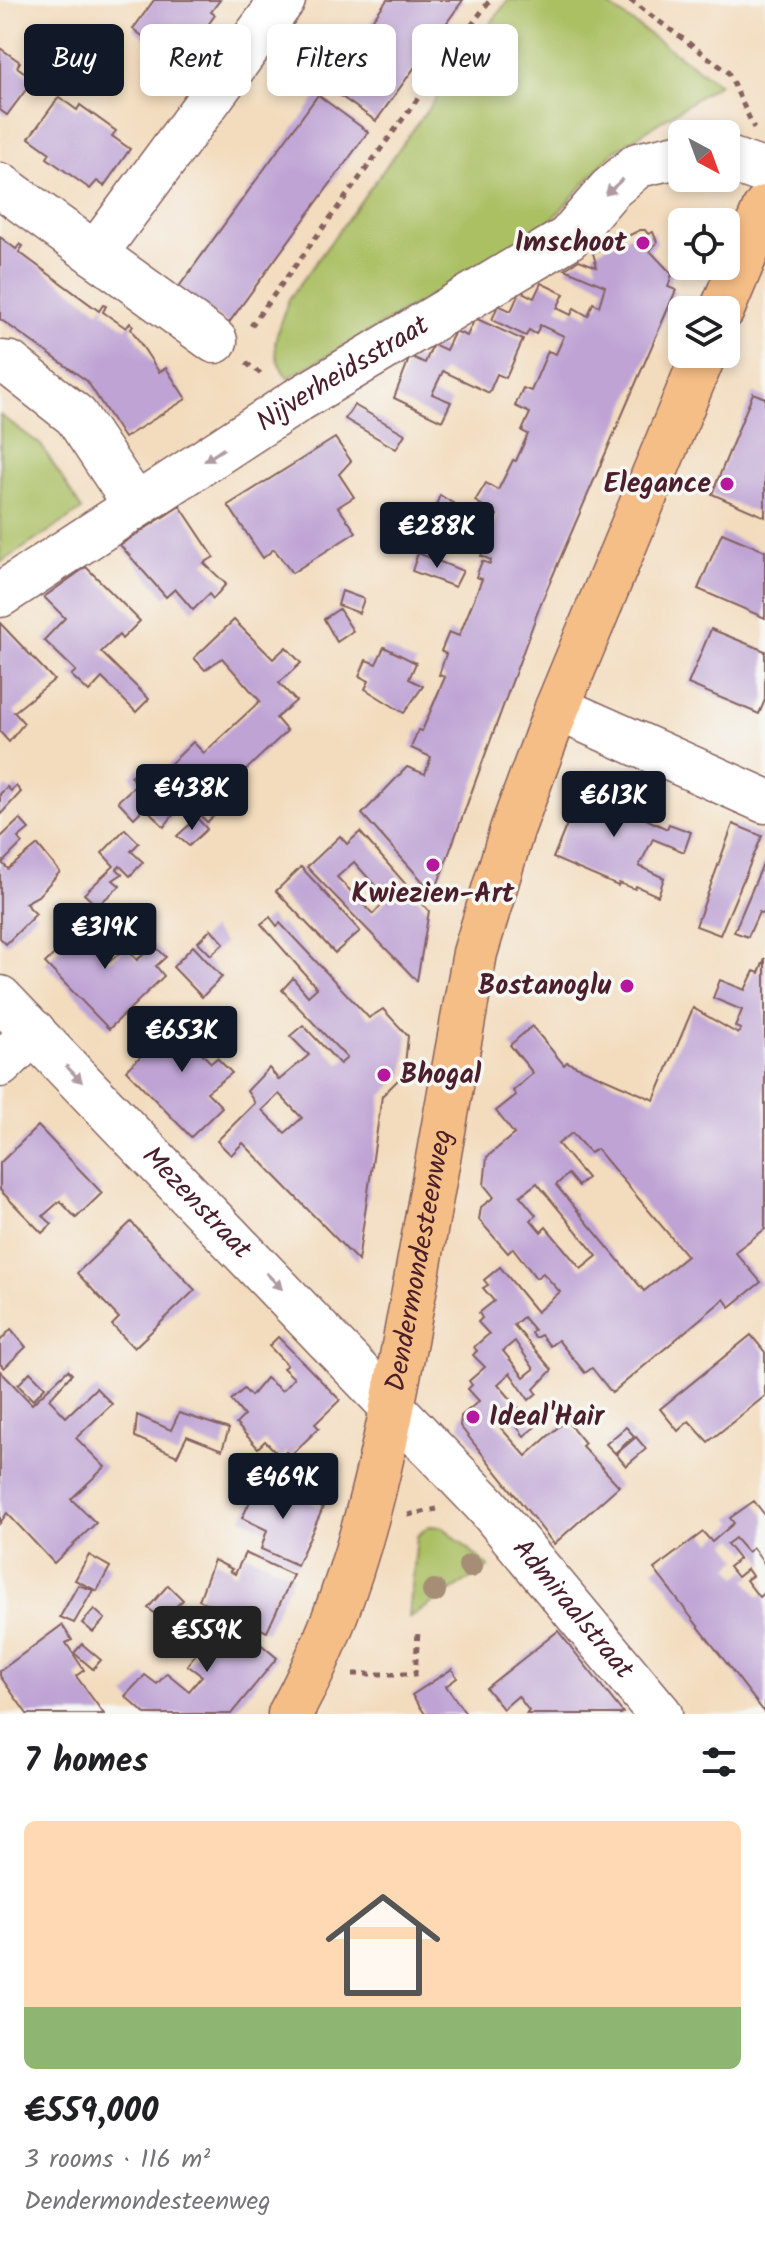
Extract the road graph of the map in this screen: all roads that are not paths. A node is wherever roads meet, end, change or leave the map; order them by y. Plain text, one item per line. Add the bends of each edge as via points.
1 (283, 0) edge
2 (668, 158) edge
3 (0, 185) edge
4 (765, 208) edge
5 (95, 254) junction
6 (728, 296) edge
7 (232, 334) road end
8 (0, 363) edge
9 (698, 368) edge
10 (136, 506) junction
11 (0, 595) edge
12 (557, 708) junction
13 (765, 801) edge
14 (0, 998) edge
15 (34, 1032) junction
16 (0, 1065) edge
17 (393, 1406) junction
18 (290, 1714) edge
19 (660, 1714) edge

1 - 5 street
2 -> 10 street, Nijverheidsstraat via 638,165 568,238 298,400
3 - 5 street
4 - 6 main road
5 - 7 street
8 - 10 street via 10,364 76,416
9 - 12 main road, Dendermondesteenweg
10 - 11 street, Nijverheidsstraat
12 - 13 street
12 - 17 main road, Dendermondesteenweg via 477,944
14 - 15 street, Mezenstraat
15 - 16 street
15 -> 17 street, Mezenstraat
17 - 18 main road, Dendermondesteenweg via 365,1527 337,1616
17 - 19 street, Admiraalstraat via 487,1506

